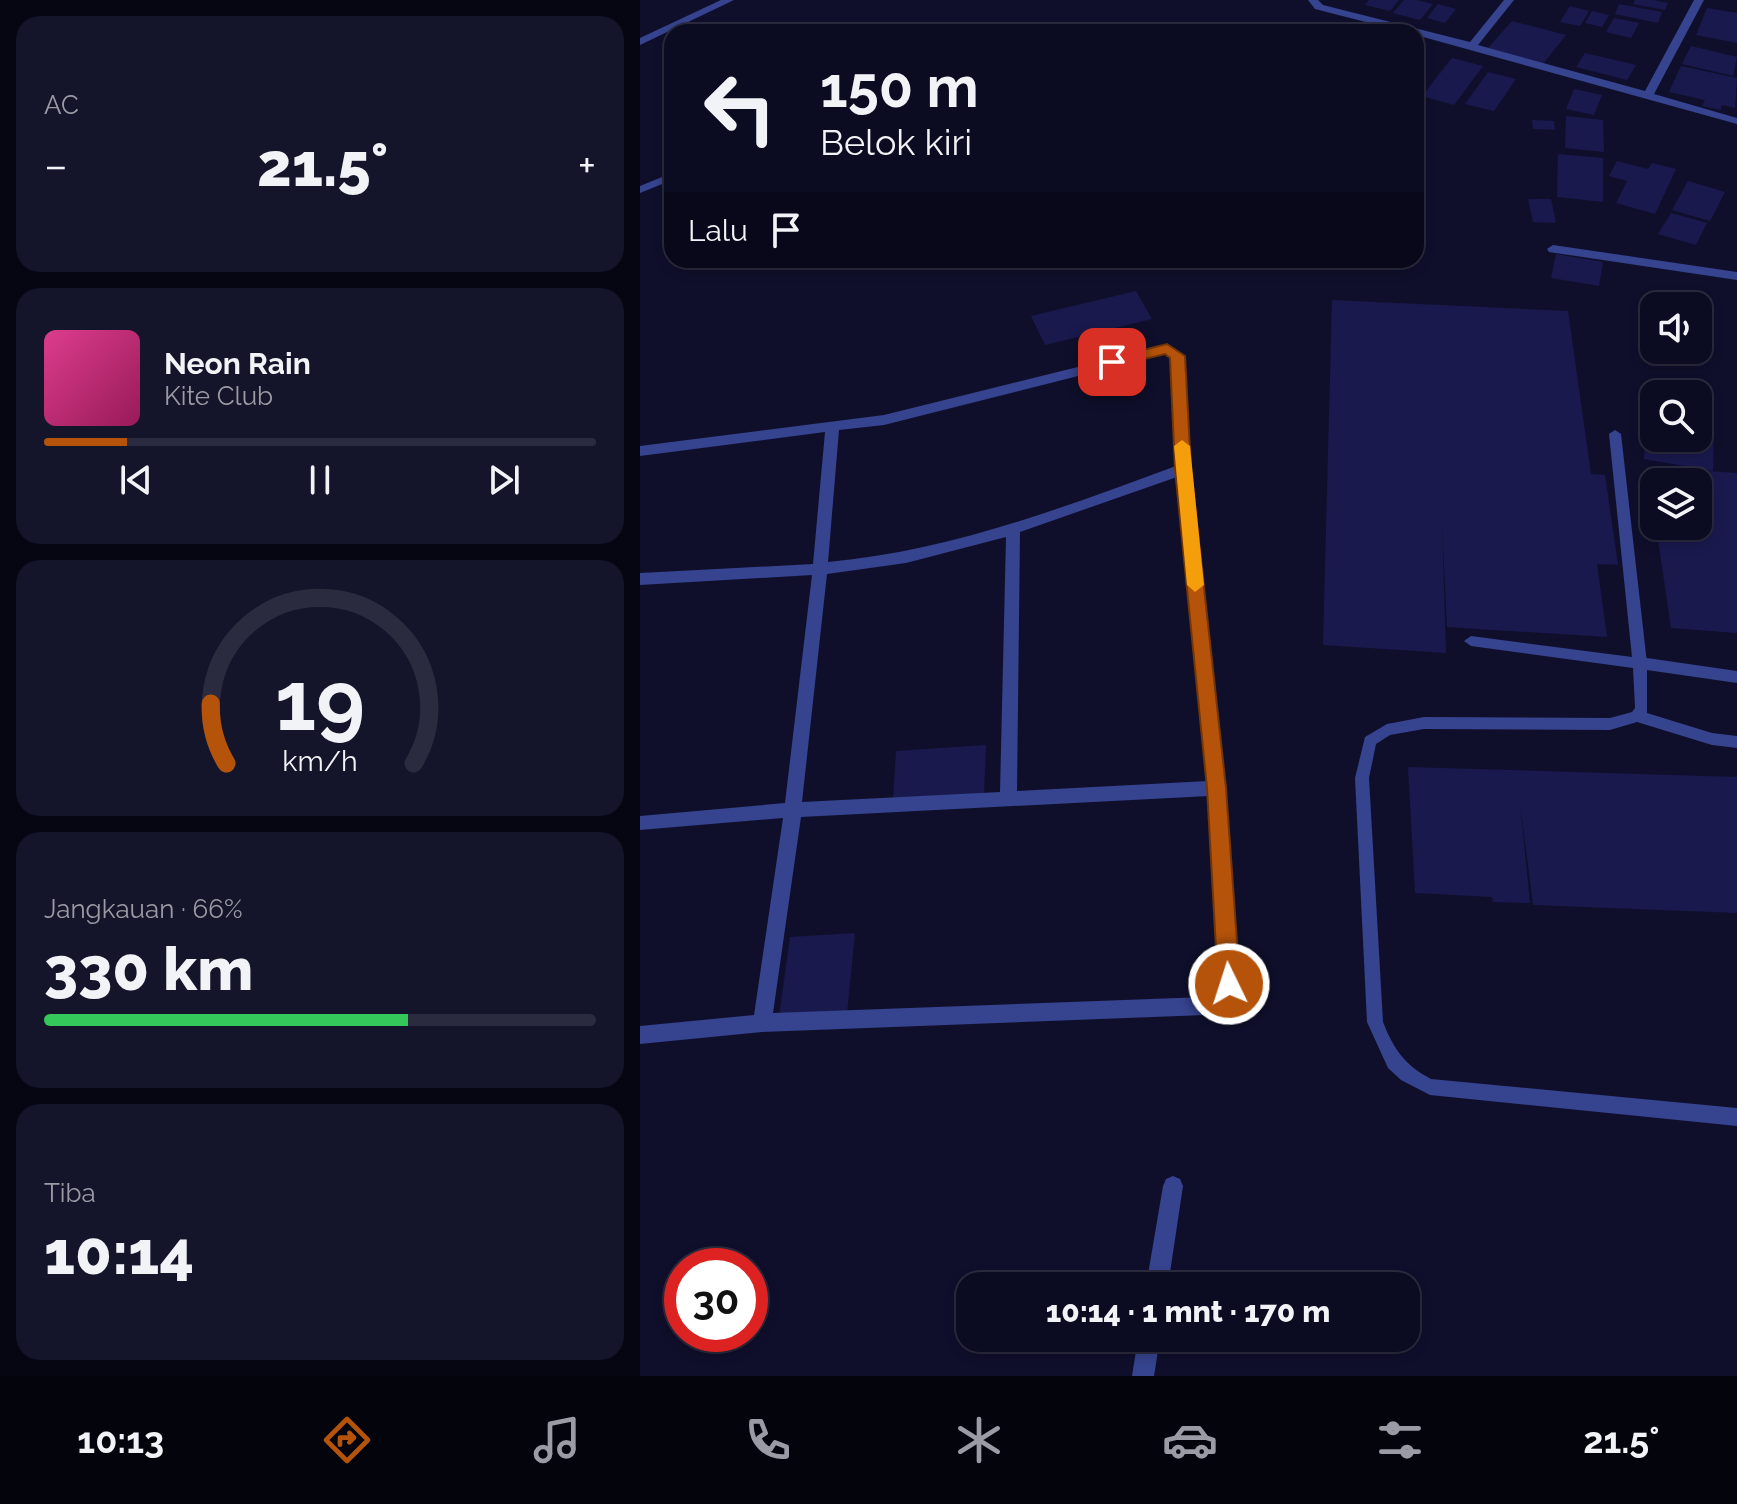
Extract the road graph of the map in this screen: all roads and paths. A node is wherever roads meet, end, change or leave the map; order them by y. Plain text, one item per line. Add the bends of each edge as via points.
1 (729, 0) edge
2 (1313, 0) edge
3 (1509, 0) edge
4 (1699, 0) edge
5 (678, 24) edge
6 (1386, 24) edge
7 (664, 31) edge
8 (1424, 34) edge
9 (640, 42) edge
10 (1472, 46) junction
11 (1648, 95) junction
12 (1737, 121) edge
13 (664, 180) edge
14 (640, 190) edge
15 (1553, 249) dead end
16 (1737, 276) edge
17 (832, 428) junction
18 (1615, 434) dead end
19 (640, 451) edge
20 (1183, 469) junction
21 (1013, 531) junction
22 (820, 569) junction
23 (640, 579) edge
24 (1471, 641) dead end
25 (1640, 663) junction
26 (1737, 677) edge
27 (1637, 716) junction
28 (1737, 742) edge
29 (1217, 788) junction
30 (1008, 797) junction
31 (793, 810) junction
32 (640, 823) edge
33 (762, 1023) junction
34 (640, 1035) edge
35 (1737, 1117) edge
36 (1173, 1186) dead end
37 (1159, 1272) edge
38 (1147, 1352) edge
39 (1143, 1376) edge

1 - 5 street
2 - 6 street via 1319,7
3 - 10 street
4 - 11 street
7 - 9 street
8 - 10 street
10 - 11 street
11 - 12 street
13 - 14 street
15 - 16 street
17 - 19 street
17 - 20 street via 1167,349 1178,356
17 - 22 street
18 - 25 lane
20 - 21 street
20 - 29 street
21 - 22 street via 905,557
21 - 30 street
22 - 23 street
22 - 31 street
24 - 25 lane
25 - 26 street
25 - 27 lane via 1642,710
27 - 28 lane
27 - 35 lane via 1610,724 1424,723 1387,730 1370,741 1362,778 1375,1022 1388,1057 1400,1072 1430,1087
29 - 30 street
29 - 33 street via 1229,984 1222,1001 1205,1006
30 - 31 street
31 - 32 street
31 - 33 street
33 - 34 street
36 - 37 street
38 - 39 street

